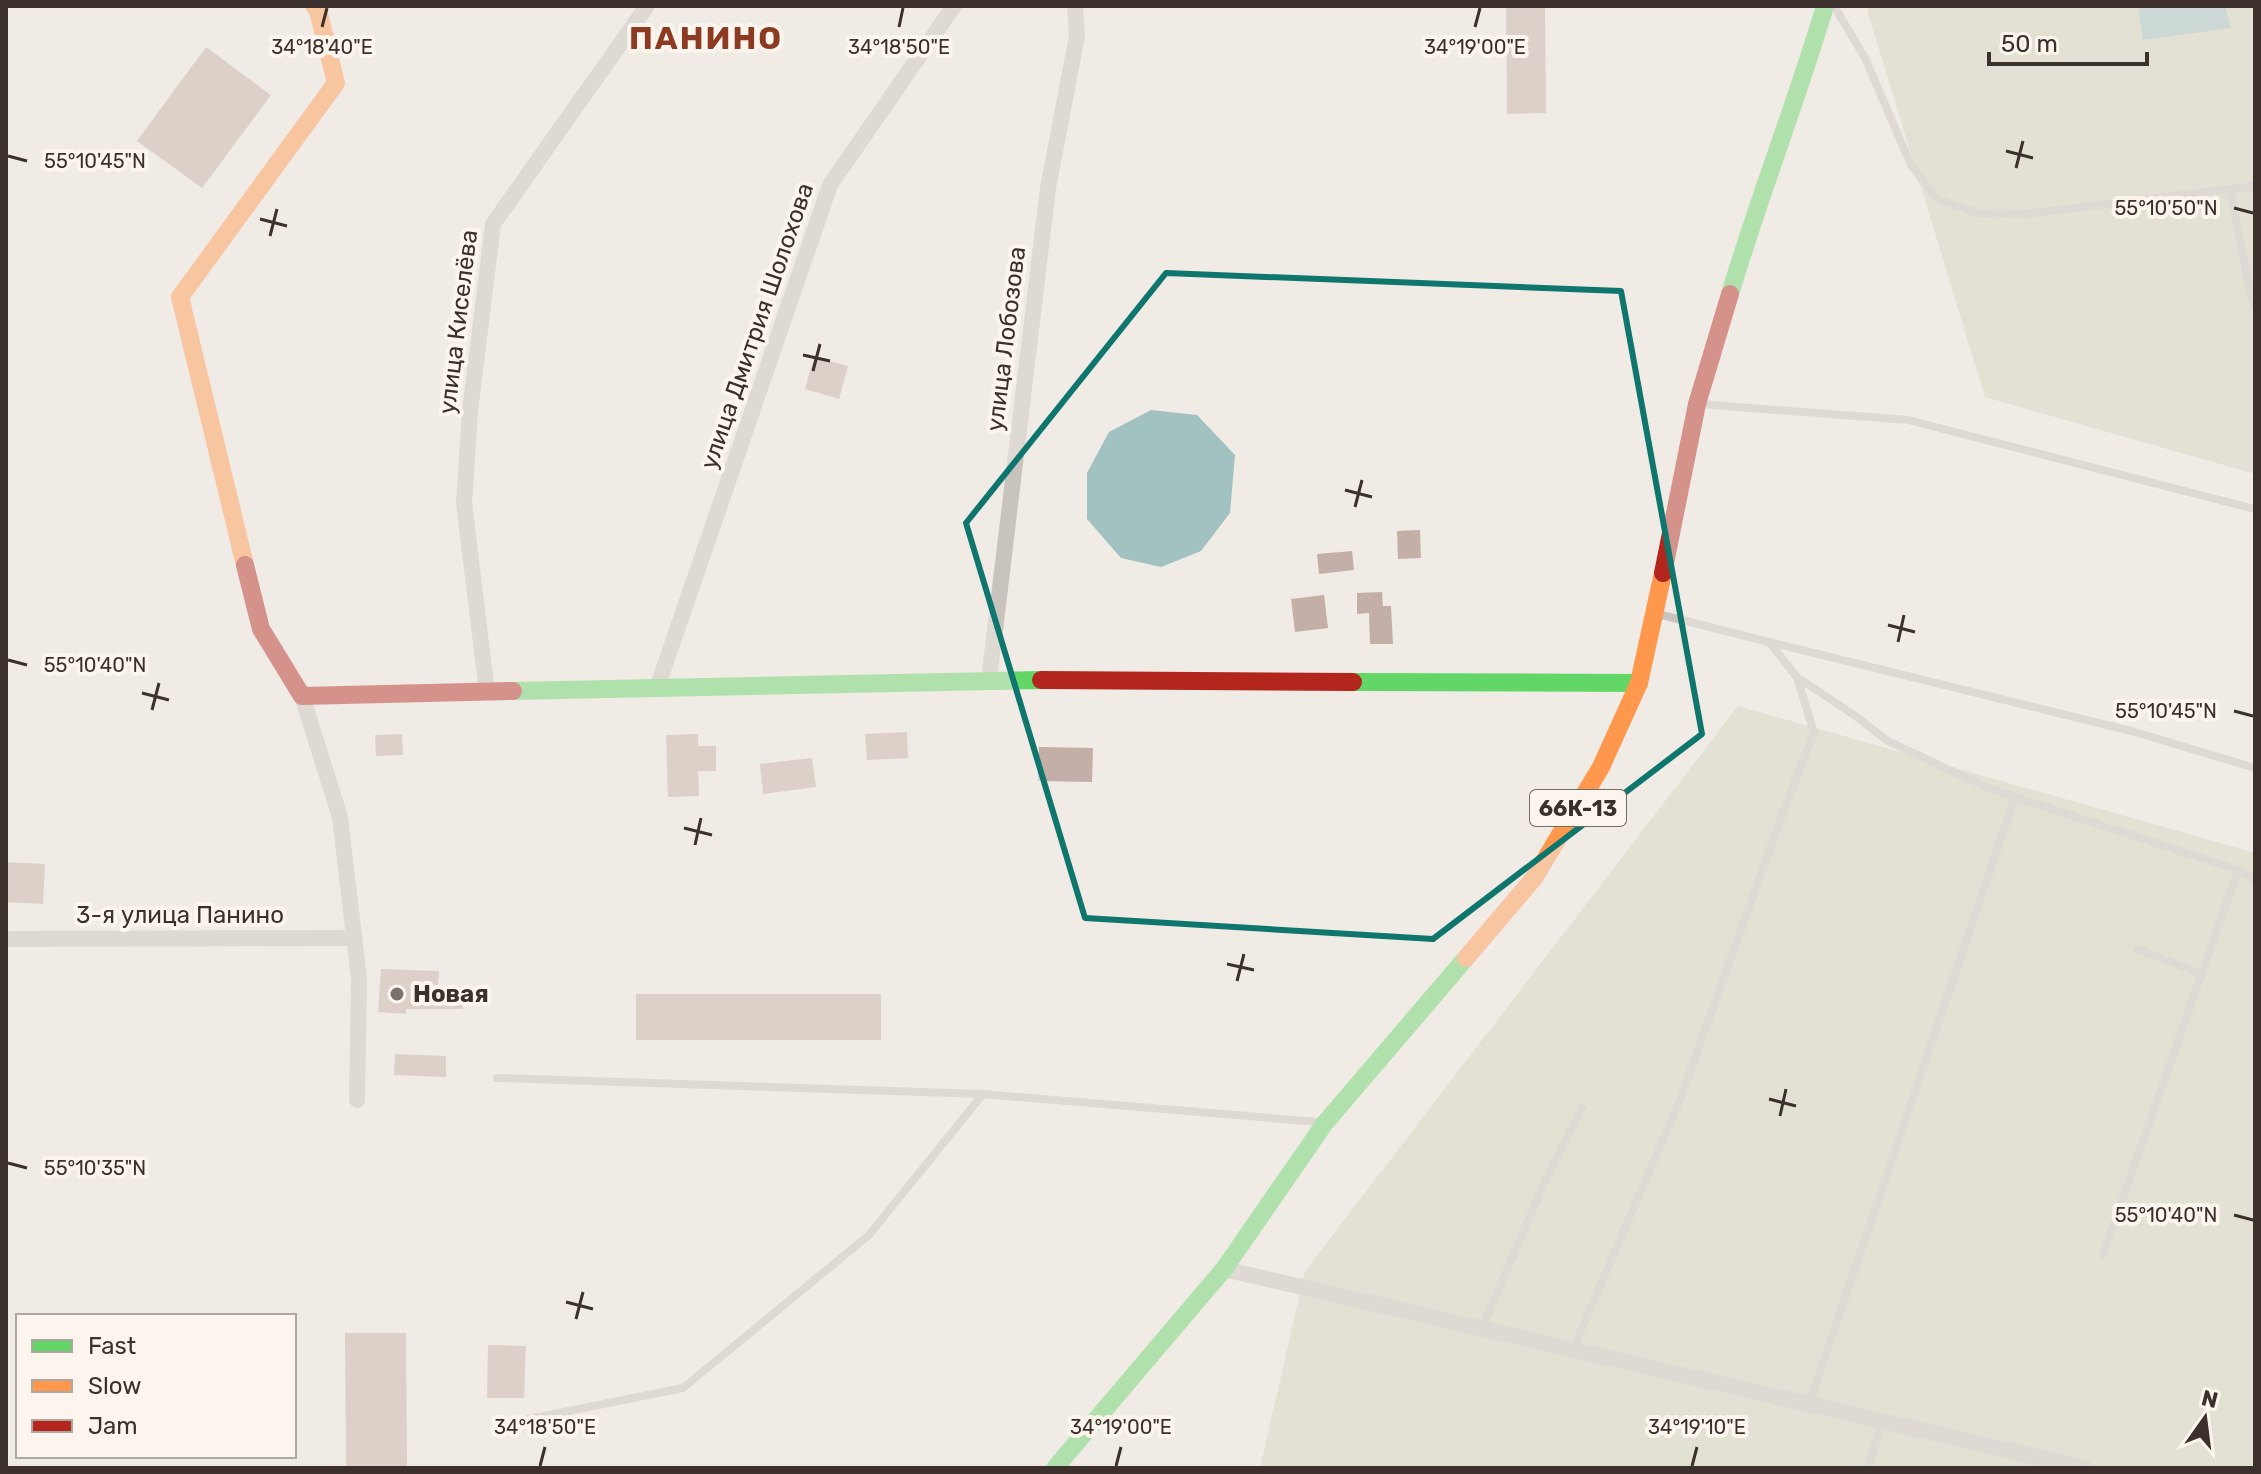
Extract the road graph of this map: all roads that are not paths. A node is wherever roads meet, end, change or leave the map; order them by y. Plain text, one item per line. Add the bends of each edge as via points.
1 (314, 6) edge
2 (647, 6) edge
3 (954, 6) edge
4 (1075, 6) edge
5 (1825, 6) edge
6 (1834, 6) edge
7 (2255, 186) edge
8 (2230, 190) junction
9 (2255, 306) edge
10 (1697, 404) junction
11 (2255, 509) edge
12 (1655, 613) junction
13 (1769, 642) junction
14 (1797, 677) junction
15 (989, 680) junction
16 (1639, 683) junction
17 (657, 688) junction
18 (487, 692) junction
19 (302, 696) junction
20 (2255, 768) edge
21 (2015, 797) junction
22 (2238, 870) junction
23 (2255, 879) edge
24 (354, 938) junction
25 (6, 939) edge
26 (2137, 949) dead end
27 (2202, 974) junction
28 (497, 1078) dead end
29 (983, 1094) junction
30 (357, 1100) dead end
31 (1582, 1108) dead end
32 (1325, 1123) junction
33 (2103, 1255) dead end
34 (1224, 1269) junction
35 (1482, 1328) junction
36 (1573, 1349) junction
37 (1809, 1404) junction
38 (1883, 1421) junction
39 (509, 1423) dead end
40 (1055, 1468) edge
41 (1868, 1468) edge
42 (2085, 1468) edge

1 - 19 street via 336,83 180,297 261,629
2 - 18 street, улица Киселёва via 493,224 464,503
3 - 17 street, улица Дмитрия Шолохова via 830,185
4 - 15 street, улица Лобозова via 1077,36 1048,188
5 - 10 street, 66К-13 via 1757,203
6 - 8 lane via 1865,58 1911,165 1937,199 1977,213 2026,214
7 - 8 lane
8 - 9 lane
10 - 11 lane via 1908,420
10 - 12 street, 66К-13
12 - 13 lane
12 - 16 street, 66К-13
13 - 14 lane
13 - 20 lane via 2135,732
14 - 21 lane via 1888,741
14 - 36 lane via 1814,733 1680,1100
15 - 16 street
15 - 17 street
16 - 32 street, 66К-13 via 1601,767 1534,878
17 - 18 street
18 - 19 street
19 - 24 street via 340,817
21 - 22 lane
21 - 37 lane
22 - 23 lane
22 - 27 lane
24 - 25 street, 3-я улица Панино
24 - 30 street via 359,979
26 - 27 lane
27 - 33 lane
28 - 29 lane
29 - 32 lane
29 - 39 lane via 869,1235 683,1388
31 - 35 lane
32 - 34 street, 66К-13
34 - 35 street
34 - 40 street, 66К-13
35 - 36 street
36 - 37 street
37 - 38 street
38 - 41 lane
38 - 42 street

